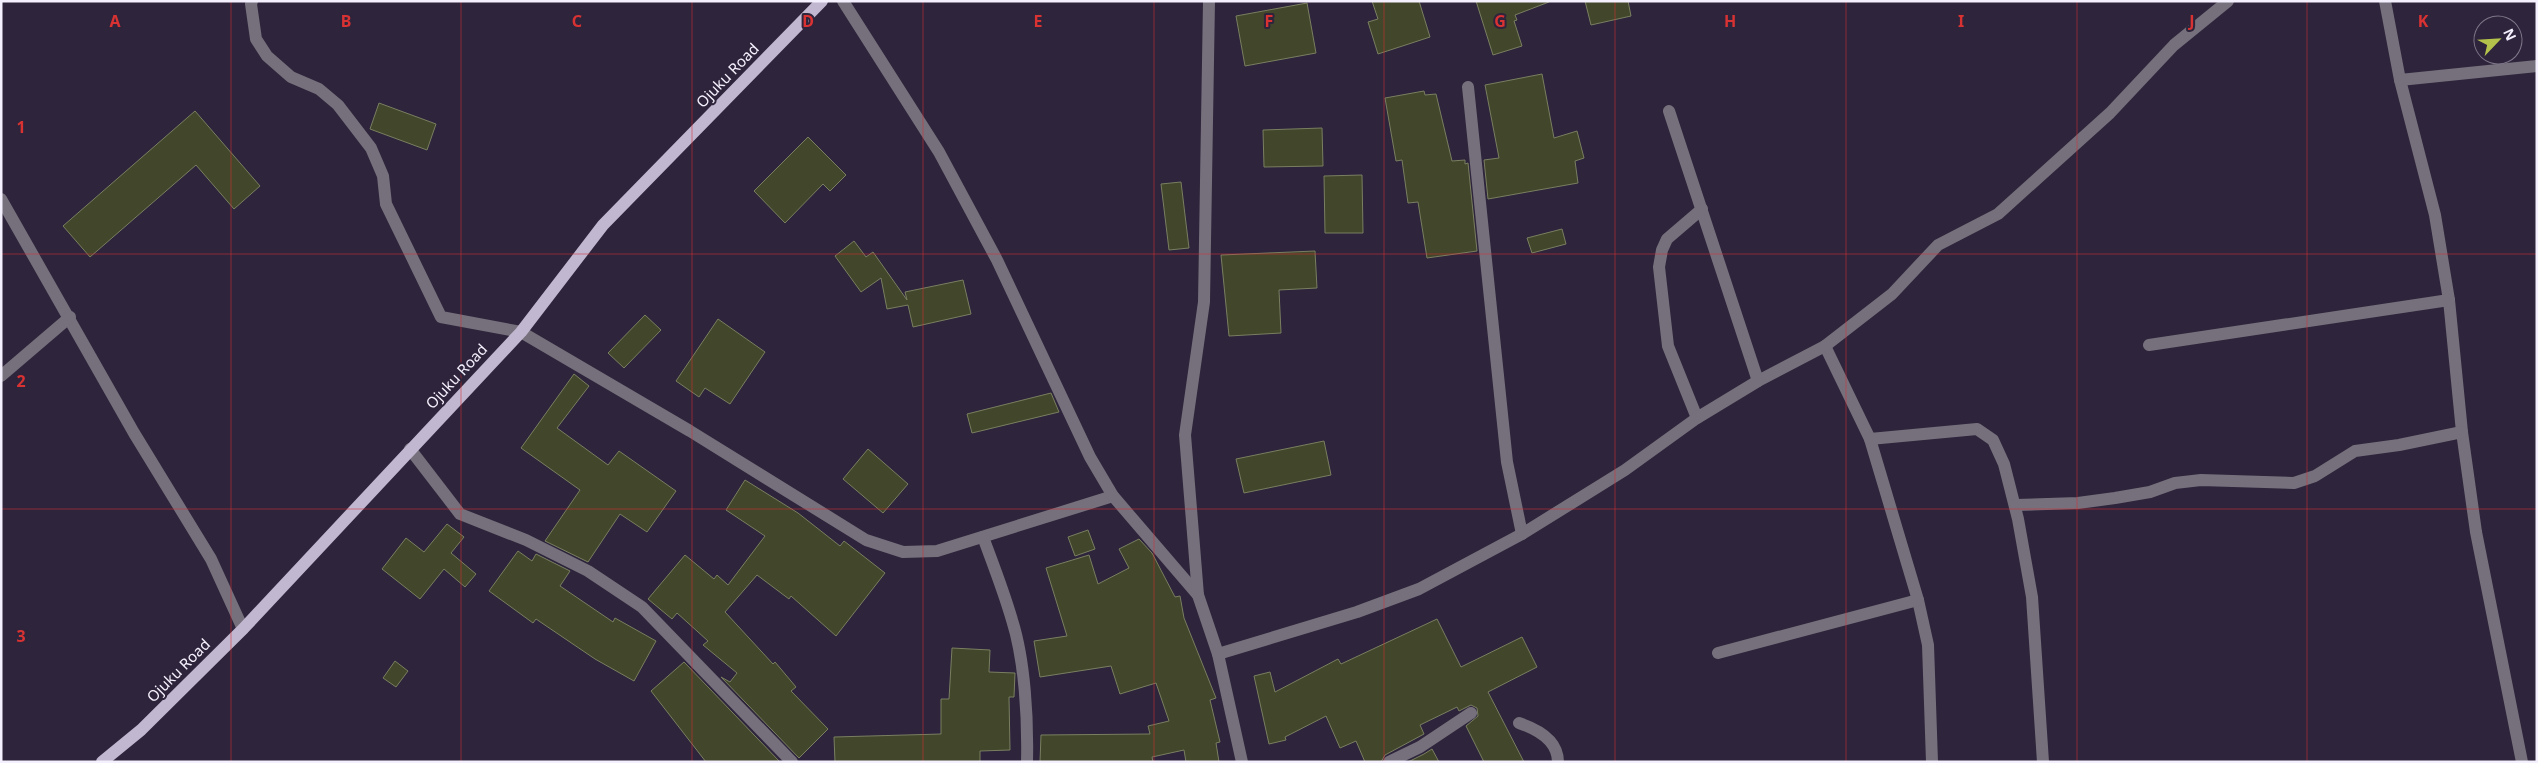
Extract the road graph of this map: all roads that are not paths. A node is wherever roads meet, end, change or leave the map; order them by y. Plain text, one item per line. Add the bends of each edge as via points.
1 (252, 1) edge
2 (822, 1) edge
3 (843, 1) edge
4 (1210, 1) edge
5 (2228, 1) edge
6 (2385, 1) edge
7 (2537, 66) edge
8 (2400, 80) junction
9 (1468, 87) dead end
10 (1670, 111) dead end
11 (1, 199) edge
12 (1702, 209) junction
13 (2449, 300) junction
14 (70, 318) junction
15 (520, 332) junction
16 (2149, 345) dead end
17 (1825, 346) junction
18 (1, 376) edge
19 (1758, 381) junction
20 (1697, 418) junction
21 (2462, 432) junction
22 (1870, 439) junction
23 (410, 449) junction
24 (1113, 496) junction
25 (2015, 505) junction
26 (1522, 534) junction
27 (983, 537) junction
28 (1198, 595) junction
29 (1918, 600) junction
30 (243, 629) junction
31 (1718, 653) dead end
32 (1218, 654) junction
33 (1471, 713) dead end
34 (1519, 723) dead end
35 (102, 762) edge
36 (792, 762) edge
37 (1027, 762) edge
38 (1242, 762) edge
39 (1389, 762) edge
40 (1558, 762) edge
41 (1932, 762) edge
42 (2043, 762) edge
43 (2522, 762) edge

1 - 15 street via 256,39 267,56 291,77 319,89 338,105 371,148 383,176 386,204 441,317
2 - 15 main road, Ojuku Road via 602,225
3 - 24 street via 939,152 997,260 1090,457
4 - 28 street via 1204,302 1185,435
5 - 17 street via 2174,45 2110,113 1998,214 1938,245 1892,294
6 - 8 street
7 - 8 street
8 - 13 street via 2435,215
9 - 26 street via 1507,462
10 - 12 street
11 - 14 street
12 - 19 street
12 - 20 street via 1667,239 1659,267 1668,346
13 - 16 street
13 - 21 street
14 - 18 street
14 - 30 street via 134,433 211,559
15 - 23 main road, Ojuku Road
15 - 27 street via 690,431 866,540 903,552 937,551
17 - 19 street
17 - 22 street
19 - 20 street
20 - 26 street via 1626,470
21 - 25 street via 2399,446 2355,451 2315,476 2294,483 2201,480 2115,498
21 - 43 street via 2476,532
22 - 25 street via 1977,429 1993,440 2004,464
22 - 29 street
23 - 30 main road, Ojuku Road
23 - 36 street via 460,514 526,540 588,571 642,608
24 - 27 street
24 - 28 street
25 - 42 street via 2032,597
26 - 32 street via 1419,590
27 - 37 street via 1013,621 1024,673
28 - 32 street
29 - 31 street
29 - 41 street via 1928,645
30 - 35 main road, Ojuku Road via 141,730
32 - 38 street
33 - 39 street via 1420,747
34 - 40 street via 1546,736

